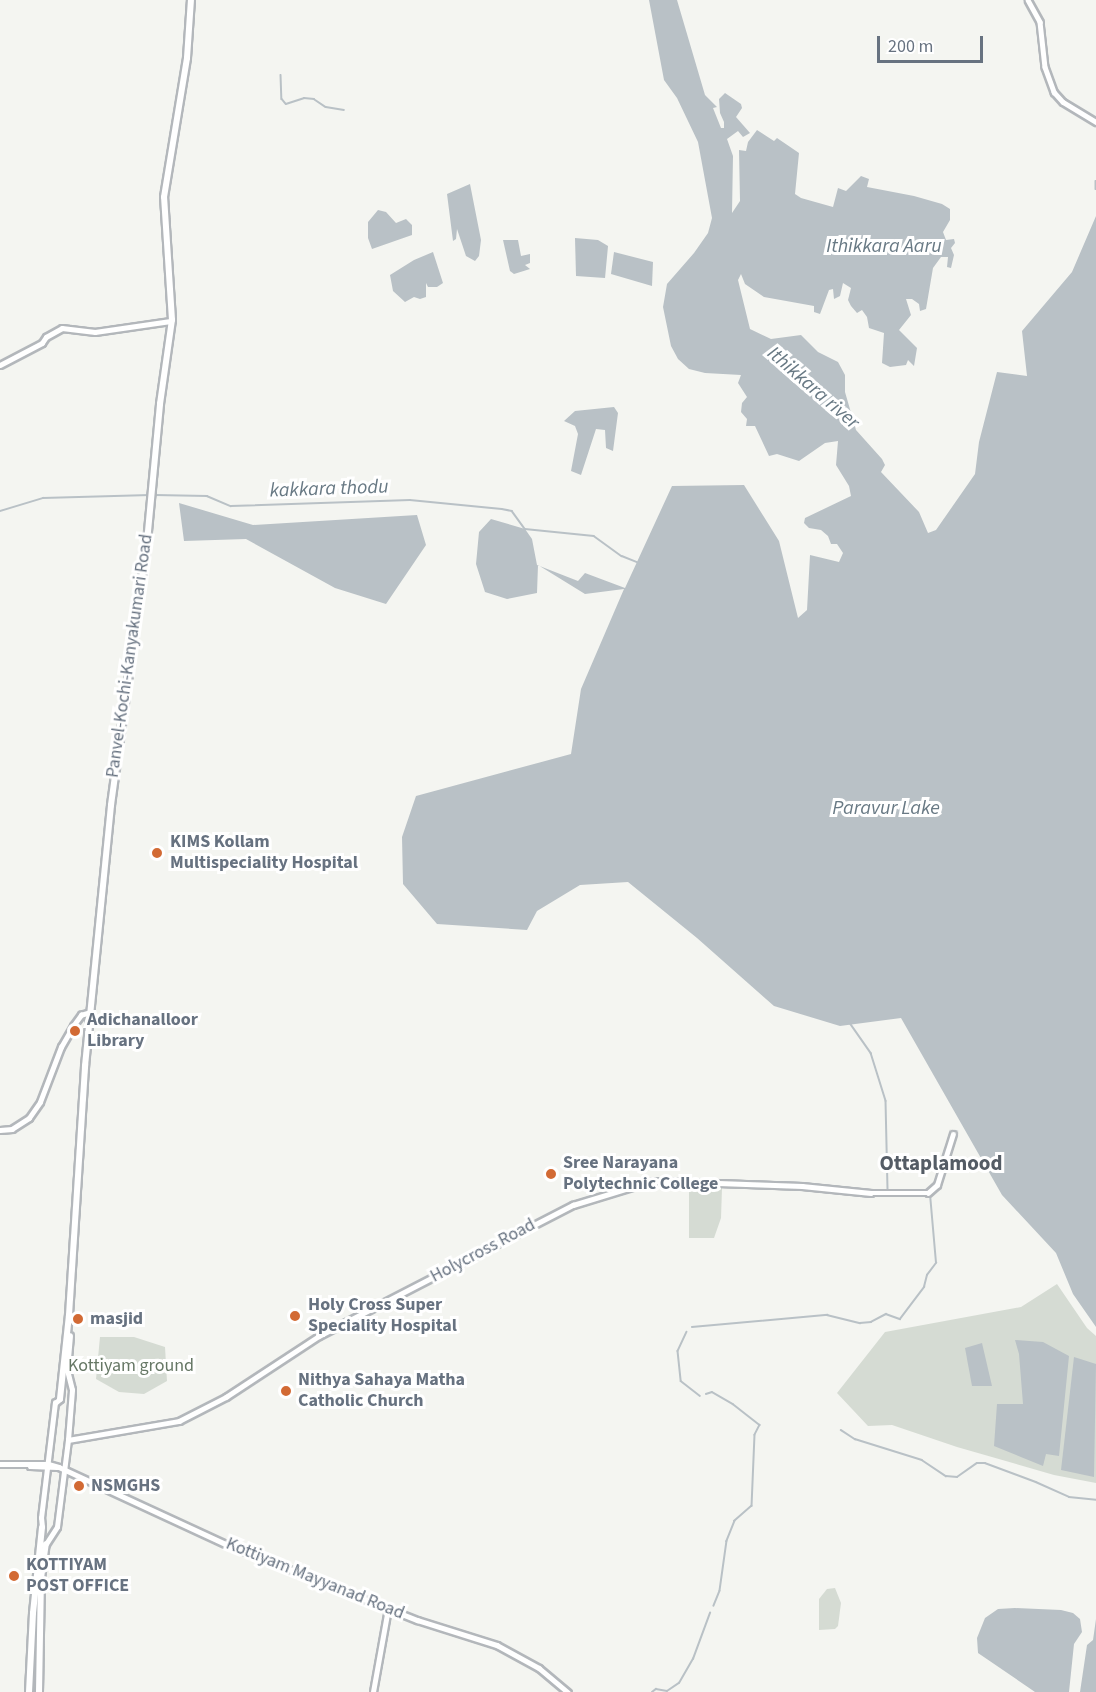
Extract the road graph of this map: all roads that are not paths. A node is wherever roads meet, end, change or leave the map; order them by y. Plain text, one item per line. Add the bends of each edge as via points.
1 (191, 0) edge
2 (1028, 0) edge
3 (1096, 122) edge
4 (170, 321) junction
5 (0, 366) edge
6 (90, 1012) junction
7 (0, 1130) edge
8 (953, 1134) dead end
9 (69, 1315) junction
10 (67, 1370) joint
11 (60, 1399) joint
12 (68, 1440) junction
13 (0, 1464) edge
14 (48, 1466) junction
15 (62, 1468) junction
16 (42, 1527) joint
17 (46, 1544) joint
18 (39, 1598) junction
19 (388, 1609) junction
20 (34, 1692) edge
21 (373, 1692) edge
22 (567, 1692) edge

1 - 4 highway, Panvel-Kochi-Kanyakumari Road via 187,58 164,197
2 - 3 main road via 1040,22 1045,68 1054,92
4 - 5 main road via 95,332 62,328
4 - 6 highway, Panvel-Kochi-Kanyakumari Road via 111,800
6 - 7 main road via 81,1015 73,1026 40,1102 29,1118 12,1129
6 - 9 highway, Panvel-Kochi-Kanyakumari Road
8 - 12 main road, Holycross Road via 937,1185 931,1192 871,1193 724,1182 648,1182 573,1205 319,1336 226,1397 179,1421
9 - 10 highway
9 - 11 highway
10 - 12 main road via 72,1390
11 - 14 main road via 55,1403
12 - 15 main road
13 - 14 main road
14 - 15 main road
14 - 16 main road
15 - 17 main road via 57,1527
15 - 19 main road, Kottiyam Mayyanad Road via 206,1535
16 - 18 highway
17 - 18 highway
18 - 20 highway
19 - 21 main road
19 - 22 main road, Kottiyam Mayyanad Road via 498,1645 539,1668

